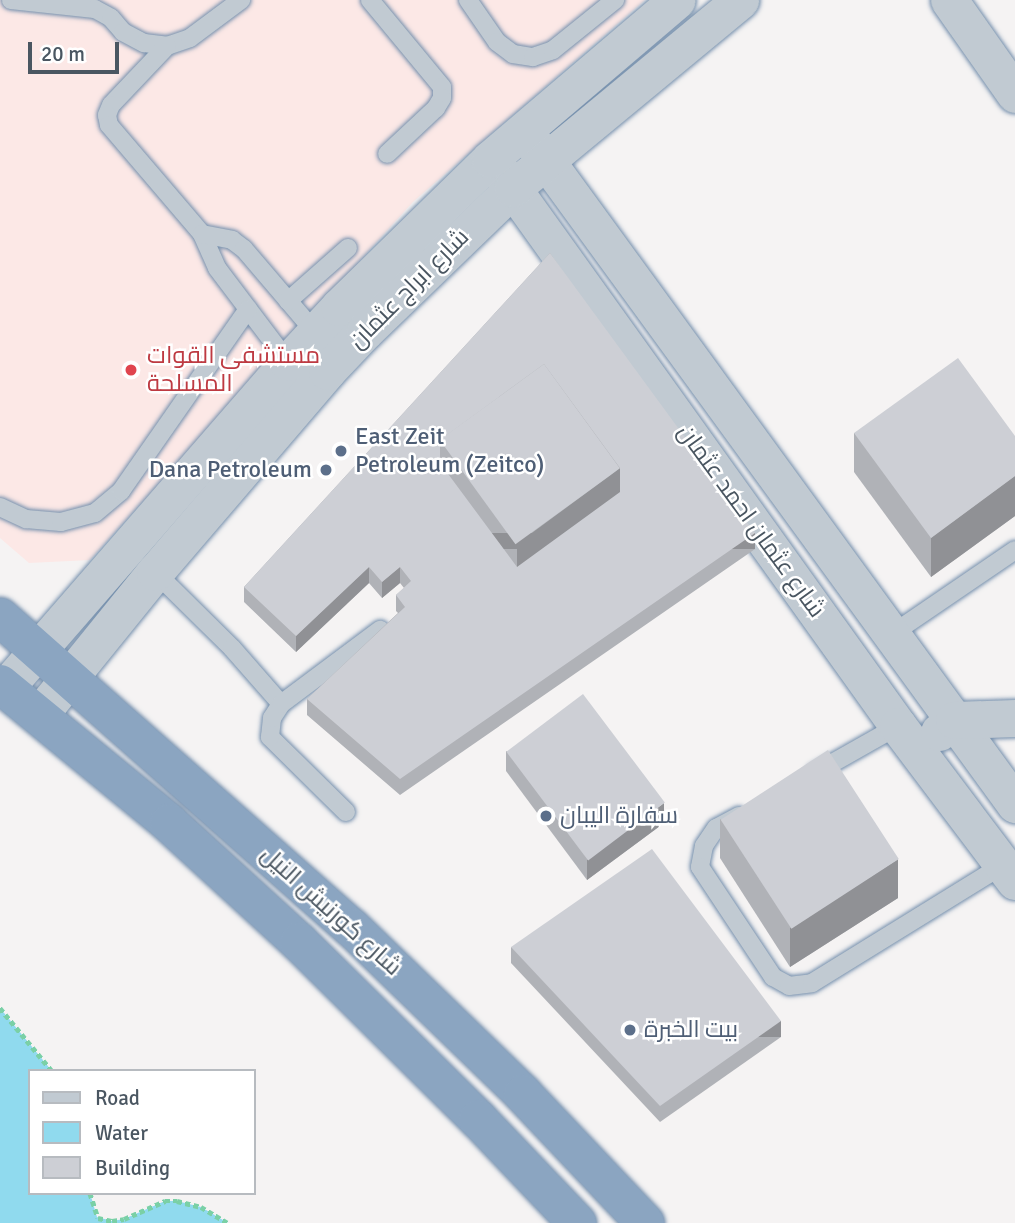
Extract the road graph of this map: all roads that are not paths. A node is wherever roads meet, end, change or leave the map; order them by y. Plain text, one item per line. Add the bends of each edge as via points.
1 (11, 0) edge
2 (104, 0) edge
3 (241, 0) edge
4 (370, 0) edge
5 (468, 0) edge
6 (615, 0) edge
7 (677, 0) edge
8 (740, 0) edge
9 (949, 0) edge
10 (111, 18) junction
11 (167, 46) junction
12 (1015, 94) edge
13 (523, 130) junction
14 (387, 154) dead end
15 (490, 159) junction
16 (547, 159) junction
17 (513, 188) junction
18 (202, 234) junction
19 (348, 247) dead end
20 (288, 301) junction
21 (248, 309) junction
22 (308, 353) junction
23 (0, 507) edge
24 (1015, 550) edge
25 (155, 572) junction
26 (0, 617) edge
27 (380, 630) edge
28 (892, 634) junction
29 (39, 651) junction
30 (71, 679) junction
31 (3, 686) edge
32 (281, 704) junction
33 (39, 715) junction
34 (1015, 718) edge
35 (954, 720) junction
36 (1015, 726) edge
37 (907, 738) junction
38 (990, 770) junction
39 (801, 781) edge
40 (953, 800) junction
41 (1015, 804) edge
42 (753, 808) edge
43 (346, 812) dead end
44 (1009, 873) edge
45 (577, 1223) edge
46 (645, 1223) edge

1 - 10 lane via 95,9
2 - 10 lane
3 - 11 lane via 190,38
4 - 14 lane via 442,87 436,108
5 - 6 lane via 497,42 513,54 533,57 553,50
7 - 13 street, شارع ابراج عثمان
8 - 16 street, شارع ابراج عثمان
9 - 12 street
10 - 11 lane via 123,32 144,43
11 - 18 lane via 111,105 108,125
13 - 15 street, شارع ابراج عثمان
13 - 16 street, شارع عثمان احمد عثمان
15 - 17 street, شارع عثمان احمد عثمان
15 - 22 street, شارع ابراج عثمان
16 - 17 street, شارع ابراج عثمان
16 - 28 street, شارع عثمان احمد عثمان
17 - 22 street, شارع ابراج عثمان via 413,282
17 - 37 street, شارع عثمان احمد عثمان
18 - 20 lane via 217,235 244,248
18 - 21 lane via 211,257
19 - 20 lane
20 - 22 lane
21 - 22 lane
21 - 23 lane via 121,491 95,513 61,522 26,519
22 - 25 street, شارع ابراج عثمان
22 - 29 street, شارع ابراج عثمان
24 - 28 lane
25 - 30 street, شارع ابراج عثمان
25 - 32 lane
26 - 29 highway, شارع كورنيش النيل
27 - 32 lane
28 - 35 street, شارع عثمان احمد عثمان
29 - 30 highway, شارع كورنيش النيل
29 - 31 street, شارع ابراج عثمان
30 - 33 street, شارع ابراج عثمان
30 - 46 highway, شارع كورنيش النيل via 362,937 523,1094
31 - 33 highway, شارع كورنيش النيل
32 - 43 lane via 272,718 270,737
33 - 45 highway, شارع كورنيش النيل via 169,823 299,942
34 - 35 street
35 - 37 street
35 - 38 street, شارع عثمان احمد عثمان
36 - 38 street
37 - 39 lane
37 - 40 street, شارع عثمان احمد عثمان
38 - 40 street
38 - 41 street, شارع عثمان احمد عثمان
40 - 44 street, شارع عثمان احمد عثمان
42 - 44 lane via 716,828 704,846 700,867 773,976 789,986 812,983

